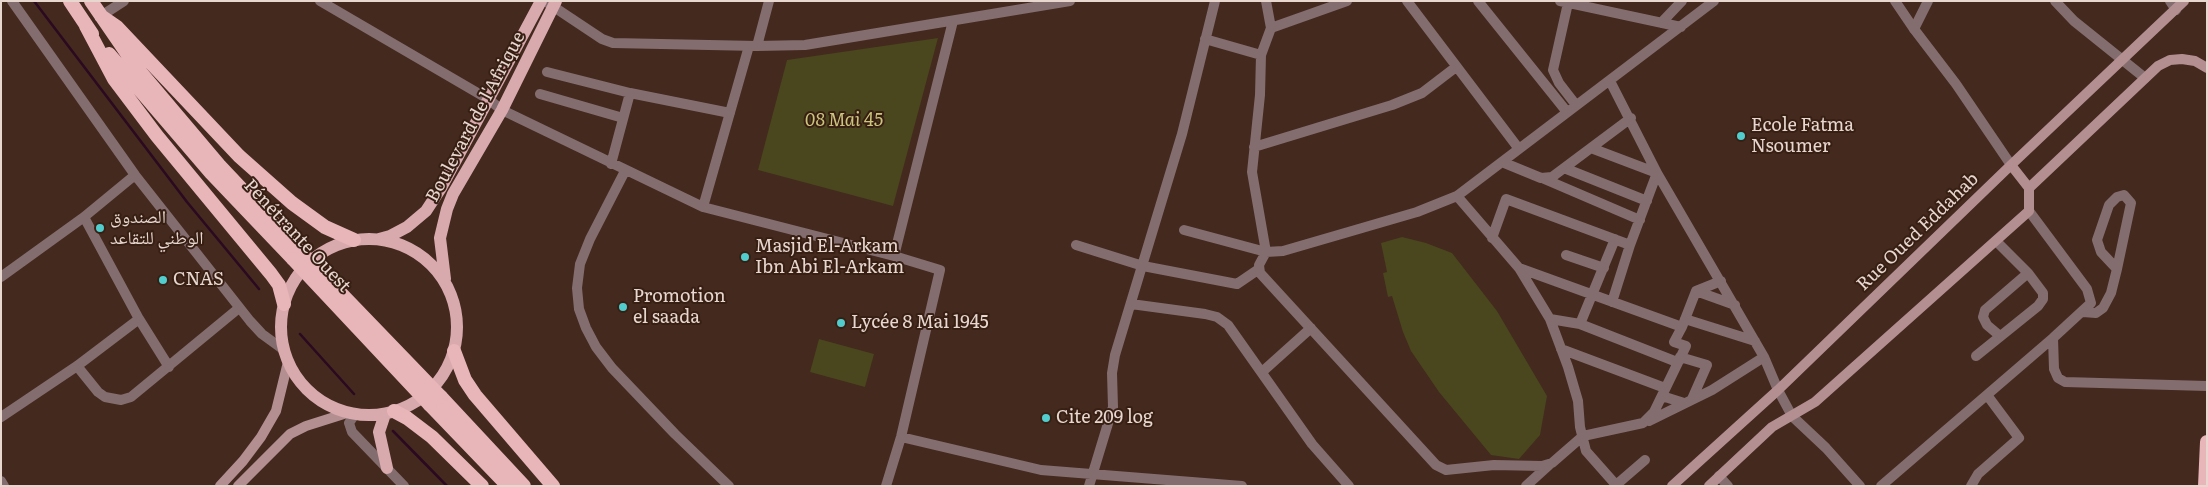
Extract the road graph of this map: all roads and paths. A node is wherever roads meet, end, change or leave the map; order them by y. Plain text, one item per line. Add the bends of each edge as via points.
1 (12, 1) edge
2 (70, 1) edge
3 (91, 1) edge
4 (124, 1) edge
5 (320, 1) edge
6 (769, 1) edge
7 (1215, 1) edge
8 (1266, 1) edge
9 (1347, 1) edge
10 (1407, 1) edge
11 (1478, 1) edge
12 (1682, 1) edge
13 (1714, 1) edge
14 (1895, 1) edge
15 (1928, 1) edge
16 (2056, 1) edge
17 (2184, 1) edge
18 (1064, 2) edge
19 (1564, 2) edge
20 (548, 3) edge
21 (2173, 6) edge
22 (101, 16) junction
23 (953, 21) junction
24 (1661, 23) junction
25 (86, 26) junction
26 (1680, 27) junction
27 (1271, 28) junction
28 (1914, 29) junction
29 (1205, 39) junction
30 (753, 46) junction
31 (1261, 55) junction
32 (2123, 60) junction
33 (1456, 67) junction
34 (2207, 68) edge
35 (547, 72) dead end
36 (2145, 78) junction
37 (1610, 81) junction
38 (630, 93) junction
39 (540, 94) dead end
40 (488, 99) junction
41 (1576, 106) junction
42 (502, 110) junction
43 (1567, 112) junction
44 (730, 113) junction
45 (623, 118) junction
46 (1631, 118) junction
47 (1254, 147) junction
48 (1591, 148) junction
49 (1519, 149) junction
50 (1502, 162) junction
51 (610, 164) junction
52 (2011, 165) junction
53 (1564, 168) junction
54 (626, 171) junction
55 (1657, 173) junction
56 (135, 175) junction
57 (1541, 178) junction
58 (2030, 188) junction
59 (1457, 196) junction
60 (1647, 201) junction
61 (703, 207) junction
62 (2029, 211) junction
63 (84, 218) junction
64 (1640, 220) junction
65 (1184, 230) dead end
66 (1492, 238) junction
67 (377, 239) junction
68 (1615, 239) junction
69 (354, 240) junction
70 (1996, 241) junction
71 (1076, 245) dead end
72 (1630, 245) junction
73 (1266, 252) junction
74 (1566, 255) dead end
75 (894, 256) junction
76 (298, 257) junction
77 (1143, 266) junction
78 (1519, 268) junction
79 (1604, 268) junction
80 (1258, 269) junction
81 (2117, 269) junction
82 (2028, 273) junction
83 (1, 277) edge
84 (1721, 281) junction
85 (445, 282) junction
86 (1696, 292) junction
87 (1593, 294) junction
88 (1612, 302) junction
89 (284, 304) junction
90 (1131, 304) junction
91 (1735, 305) junction
92 (239, 308) junction
93 (2083, 312) junction
94 (139, 319) junction
95 (1550, 319) junction
96 (1684, 323) junction
97 (1580, 324) junction
98 (1311, 328) junction
99 (2000, 336) junction
100 (2053, 338) junction
101 (1755, 341) junction
102 (1561, 349) junction
103 (454, 351) junction
104 (286, 356) junction
105 (1976, 356) dead end
106 (1764, 357) junction
107 (1678, 359) junction
108 (78, 366) junction
109 (169, 367) junction
110 (1262, 372) junction
111 (2207, 386) edge
112 (1778, 390) junction
113 (1664, 392) junction
114 (1987, 395) junction
115 (436, 401) junction
116 (1688, 401) junction
117 (389, 412) junction
118 (351, 413) junction
119 (1792, 416) junction
120 (1, 417) edge
121 (1643, 423) junction
122 (1583, 436) junction
123 (901, 437) junction
124 (2207, 442) edge
125 (1645, 460) dead end
126 (1552, 463) junction
127 (387, 468) junction
128 (1092, 475) junction
129 (1719, 476) junction
130 (1, 481) edge
131 (4, 486) edge
132 (220, 486) edge
133 (238, 486) edge
134 (404, 486) edge
135 (482, 486) edge
136 (508, 486) edge
137 (524, 486) edge
138 (554, 486) edge
139 (729, 486) edge
140 (886, 486) edge
141 (1089, 486) edge
142 (1242, 486) edge
143 (1349, 486) edge
144 (1526, 486) edge
145 (1617, 486) edge
146 (1672, 486) edge
147 (1709, 486) edge
148 (1728, 486) edge
149 (1860, 486) edge
150 (1881, 486) edge
151 (1971, 486) edge
152 (2205, 486) edge

1 - 56 street
2 - 25 highway, Pénétrante Ouest
3 - 22 highway, Pénétrante Ouest
4 - 22 street
5 - 40 street
6 - 30 street
7 - 29 street
8 - 27 street
9 - 27 street
10 - 33 street
11 - 43 street
12 - 24 street
13 - 26 street
14 - 28 street
15 - 28 street
16 - 32 street via 2074,21
17 - 21 main road, Rue Oued Eddahab
18 - 23 street
19 - 24 street
19 - 41 street via 1553,70
20 - 30 street via 613,43
20 - 40 main road, Boulevard de l'Afrique
20 - 42 main road, Boulevard de l'Afrique
21 - 32 main road, Rue Oued Eddahab
22 - 69 highway via 117,27 252,168 325,227
22 - 76 highway, Pénétrante Ouest via 137,68
23 - 30 street via 806,45
23 - 75 street
24 - 26 street
25 - 76 highway, Pénétrante Ouest via 160,115
25 - 89 highway via 114,79 156,136 272,274
26 - 37 street
27 - 31 street
28 - 52 street
29 - 31 street
29 - 77 street via 1182,134
30 - 44 street
31 - 47 street
32 - 36 street
32 - 52 main road, Rue Oued Eddahab
33 - 47 street via 1422,93 1392,105
33 - 49 street
34 - 36 main road via 2194,61 2170,60
35 - 38 street
36 - 58 main road
37 - 41 street
37 - 46 street
38 - 44 street
38 - 45 street
39 - 45 street
40 - 42 street
40 - 67 main road, Boulevard de l'Afrique via 426,212 407,227
41 - 43 street
42 - 51 street
42 - 85 main road, Boulevard de l'Afrique via 447,208 440,238
43 - 49 street
44 - 61 street
45 - 51 street
46 - 48 street
46 - 55 street
47 - 73 street via 1252,172
48 - 53 street
48 - 55 street
49 - 50 street
50 - 57 street
50 - 59 street
51 - 54 street
52 - 58 main road
52 - 112 main road, Rue Oued Eddahab
53 - 57 street via 1552,177
53 - 60 street
54 - 61 street
54 - 139 street via 590,238 580,264 577,288 581,315 596,346 612,368
55 - 60 street
55 - 84 street
56 - 63 street
56 - 92 street
57 - 64 street
58 - 62 main road
59 - 66 street
59 - 73 street via 1417,212 1283,251
60 - 64 street
61 - 75 street
62 - 70 main road
62 - 93 street via 2087,289 2091,303
63 - 83 street
63 - 94 street
64 - 72 street
65 - 73 street
66 - 68 street via 1506,199
66 - 78 street
67 - 69 main road
67 - 85 main road via 398,243 416,252
68 - 72 street
68 - 79 street
69 - 89 main road via 335,245 303,269 291,285
70 - 82 street
70 - 119 main road via 1821,396
71 - 77 street
72 - 88 street
73 - 80 street
74 - 79 street
75 - 123 street via 940,270
76 - 115 highway, Pénétrante Ouest, bridge
77 - 80 street via 1237,284
77 - 90 street
78 - 87 street
78 - 95 street
79 - 87 street
80 - 98 street
81 - 81 street via 2131,203 2124,195 2109,205 2096,240 2101,252
81 - 93 street via 2111,294 2103,308 2096,313
82 - 99 street via 2043,293 2043,299
82 - 99 street via 1985,310 1983,316 1987,325
84 - 86 street
84 - 91 street
85 - 103 main road via 456,316
86 - 91 street
86 - 96 street
87 - 88 street
87 - 97 street
88 - 96 street
89 - 104 main road via 281,322
90 - 110 street via 1217,317 1228,325
90 - 128 street via 1113,364 1113,407
91 - 101 street
92 - 104 street
92 - 109 street
93 - 100 street
94 - 108 street
94 - 109 street
95 - 97 street
95 - 102 street
96 - 101 street
96 - 107 street via 1674,342 1686,346
97 - 107 street
98 - 110 street
98 - 126 street via 1442,469
99 - 105 street
100 - 111 street via 2054,370 2065,382
100 - 114 street
101 - 106 street
102 - 113 street
102 - 122 street via 1578,401
103 - 117 main road via 432,389 414,403
103 - 138 highway via 465,380 475,395
104 - 118 main road via 298,379 312,394
104 - 132 main road via 276,411 261,437
106 - 112 street
106 - 116 street via 1712,390
107 - 113 street
107 - 116 street via 1707,365
108 - 109 street via 98,392 121,400 131,397
108 - 120 street
110 - 143 street via 1312,444
112 - 119 street
112 - 146 main road, Rue Oued Eddahab
113 - 116 street
113 - 121 street via 1654,412
114 - 150 street
114 - 151 street via 2019,438 1978,474
115 - 136 highway, Pénétrante Ouest
115 - 137 highway, Pénétrante Ouest
116 - 121 street
117 - 118 main road
117 - 127 main road via 379,432
117 - 135 highway via 407,418 432,437
118 - 127 street via 350,430
118 - 133 main road via 290,434
119 - 129 main road via 1772,427
119 - 149 street
121 - 122 street
122 - 126 street
122 - 145 street via 1586,451
123 - 128 street via 1041,470
123 - 140 street
124 - 152 highway
125 - 145 street
126 - 144 street
127 - 134 street
128 - 141 street
128 - 142 street
129 - 147 main road
129 - 148 street
130 - 131 street

